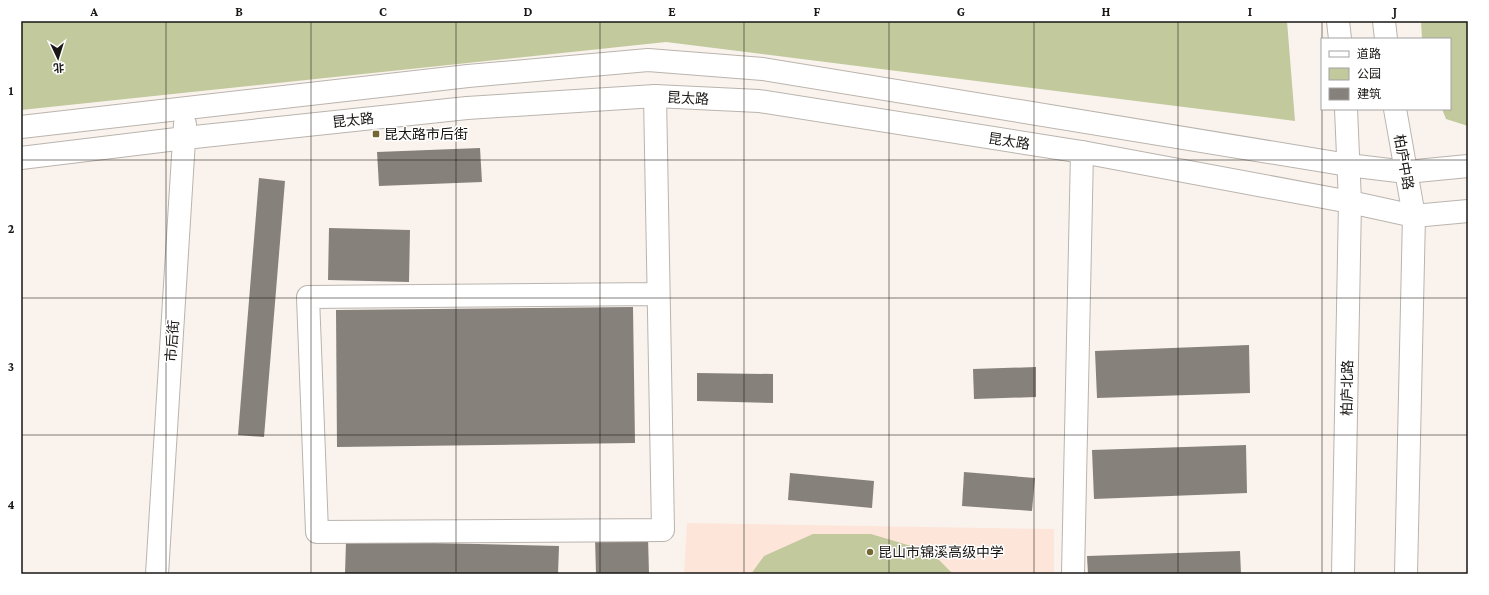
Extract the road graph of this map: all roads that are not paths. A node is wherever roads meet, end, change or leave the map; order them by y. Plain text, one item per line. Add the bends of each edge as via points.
1 (1338, 21) edge
2 (1384, 21) edge
3 (1340, 38) edge
4 (1386, 38) edge
5 (655, 96) junction
6 (185, 108) junction
7 (1346, 110) edge
8 (1395, 110) edge
9 (21, 127) edge
10 (184, 138) junction
11 (1082, 152) junction
12 (21, 158) edge
13 (1348, 165) junction
14 (1468, 166) edge
15 (1406, 172) junction
16 (1350, 202) junction
17 (1468, 211) edge
18 (1414, 216) junction
19 (658, 294) junction
20 (157, 574) edge
21 (1073, 574) edge
22 (1344, 574) edge
23 (1406, 574) edge

1 - 3 main road
2 - 4 main road
5 - 10 main road, 昆太路 via 467,108
5 - 11 main road, 昆太路 via 758,101
5 - 19 main road
6 - 9 main road
6 - 10 main road, 市后街
6 - 13 main road via 468,76 648,60 763,69
7 - 13 main road
8 - 15 main road, 柏庐中路
10 - 12 main road, 昆太路
10 - 20 main road, 市后街
11 - 16 main road, 昆太路
11 - 21 main road
13 - 15 main road
13 - 16 main road
14 - 15 main road
15 - 18 main road, 柏庐中路
16 - 18 main road, 昆太路
16 - 22 main road, 柏庐北路
17 - 18 main road, 昆太路
18 - 23 main road
19 - 19 main road via 663,530 317,532 308,297

